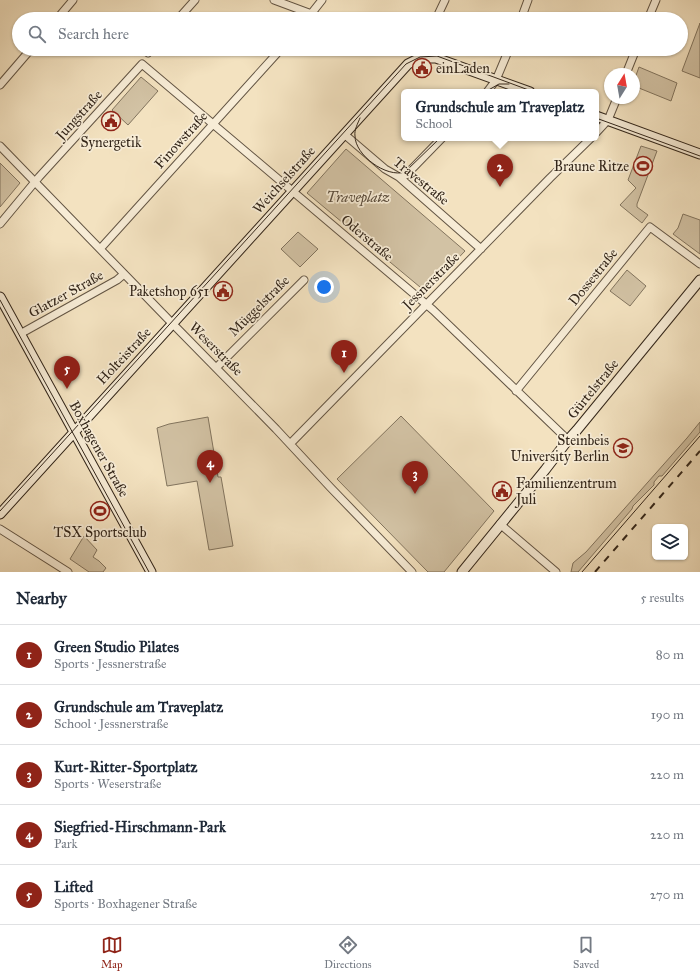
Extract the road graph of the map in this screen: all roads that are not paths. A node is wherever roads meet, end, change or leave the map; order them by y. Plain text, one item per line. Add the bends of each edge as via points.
1 (73, 0) edge
2 (195, 0) edge
3 (274, 0) edge
4 (322, 0) edge
5 (445, 0) edge
6 (528, 0) edge
7 (656, 0) edge
8 (63, 12) edge
9 (184, 12) edge
10 (300, 12) edge
11 (312, 12) edge
12 (439, 12) edge
13 (524, 12) edge
14 (651, 12) edge
15 (25, 56) edge
16 (275, 56) edge
17 (417, 56) edge
18 (430, 56) edge
19 (506, 56) edge
20 (633, 56) edge
21 (142, 64) joint
22 (628, 68) edge
23 (496, 80) junction
24 (0, 85) edge
25 (489, 89) edge
26 (522, 89) edge
27 (614, 104) edge
28 (599, 117) edge
29 (608, 120) junction
30 (213, 124) junction
31 (599, 130) edge
32 (344, 134) junction
33 (439, 141) edge
34 (588, 141) edge
35 (0, 146) edge
36 (700, 154) edge
37 (399, 177) junction
38 (35, 182) junction
39 (293, 192) junction
40 (0, 224) edge
41 (100, 249) junction
42 (481, 249) junction
43 (700, 264) edge
44 (124, 274) junction
45 (304, 280) dead end
46 (700, 280) edge
47 (0, 297) edge
48 (426, 305) junction
49 (172, 324) junction
50 (20, 334) junction
51 (216, 368) junction
52 (516, 391) junction
53 (73, 432) junction
54 (568, 440) junction
55 (290, 444) junction
56 (0, 514) edge
57 (500, 524) junction
58 (0, 529) edge
59 (68, 572) edge
60 (151, 572) edge
61 (412, 572) edge
62 (462, 572) edge
63 (556, 572) edge

1 - 8 street
2 - 9 street
3 - 10 street
4 - 11 street
5 - 12 street
6 - 13 street
7 - 14 street
15 - 24 street
16 - 30 street, Finowstraße
17 - 32 street, Weichselstraße
18 - 23 street
19 - 23 street
20 - 22 street
21 - 30 street, Oderstraße
21 - 38 street, Jungstraße
23 - 25 street
23 - 26 street
27 - 29 street
28 - 29 street
29 - 31 street
29 - 36 street
30 - 39 street, Oderstraße
30 - 41 street, Finowstraße
32 - 37 street, Travestraße via 385,169
32 - 39 street, Weichselstraße
33 - 37 street via 406,175
34 - 42 street, Jessnerstraße
35 - 38 street, Weserstraße
37 - 42 street, Travestraße
38 - 40 street, Jungstraße
38 - 41 street, Weserstraße
39 - 48 street, Oderstraße
39 - 49 street, Weichselstraße
41 - 44 street, Weserstraße
42 - 48 street, Jessnerstraße
43 - 52 street, Dossestraße via 650,228
44 - 49 street, Weserstraße
44 - 50 street, Glatzer Straße
45 - 51 street, Müggelstraße
46 - 54 street, Gürtelstraße
47 - 50 street, Boxhagener Straße
48 - 52 street, Oderstraße
48 - 55 street, Jessnerstraße
49 - 51 street, Weserstraße
49 - 53 street, Holteistraße
50 - 53 street, Boxhagener Straße
51 - 55 street, Weserstraße
52 - 54 street, Oderstraße
53 - 56 street, Holteistraße
53 - 60 street, Boxhagener Straße
54 - 57 street, Gürtelstraße
55 - 61 street, Weserstraße
57 - 62 street, Gürtelstraße
57 - 63 street
58 - 59 street

